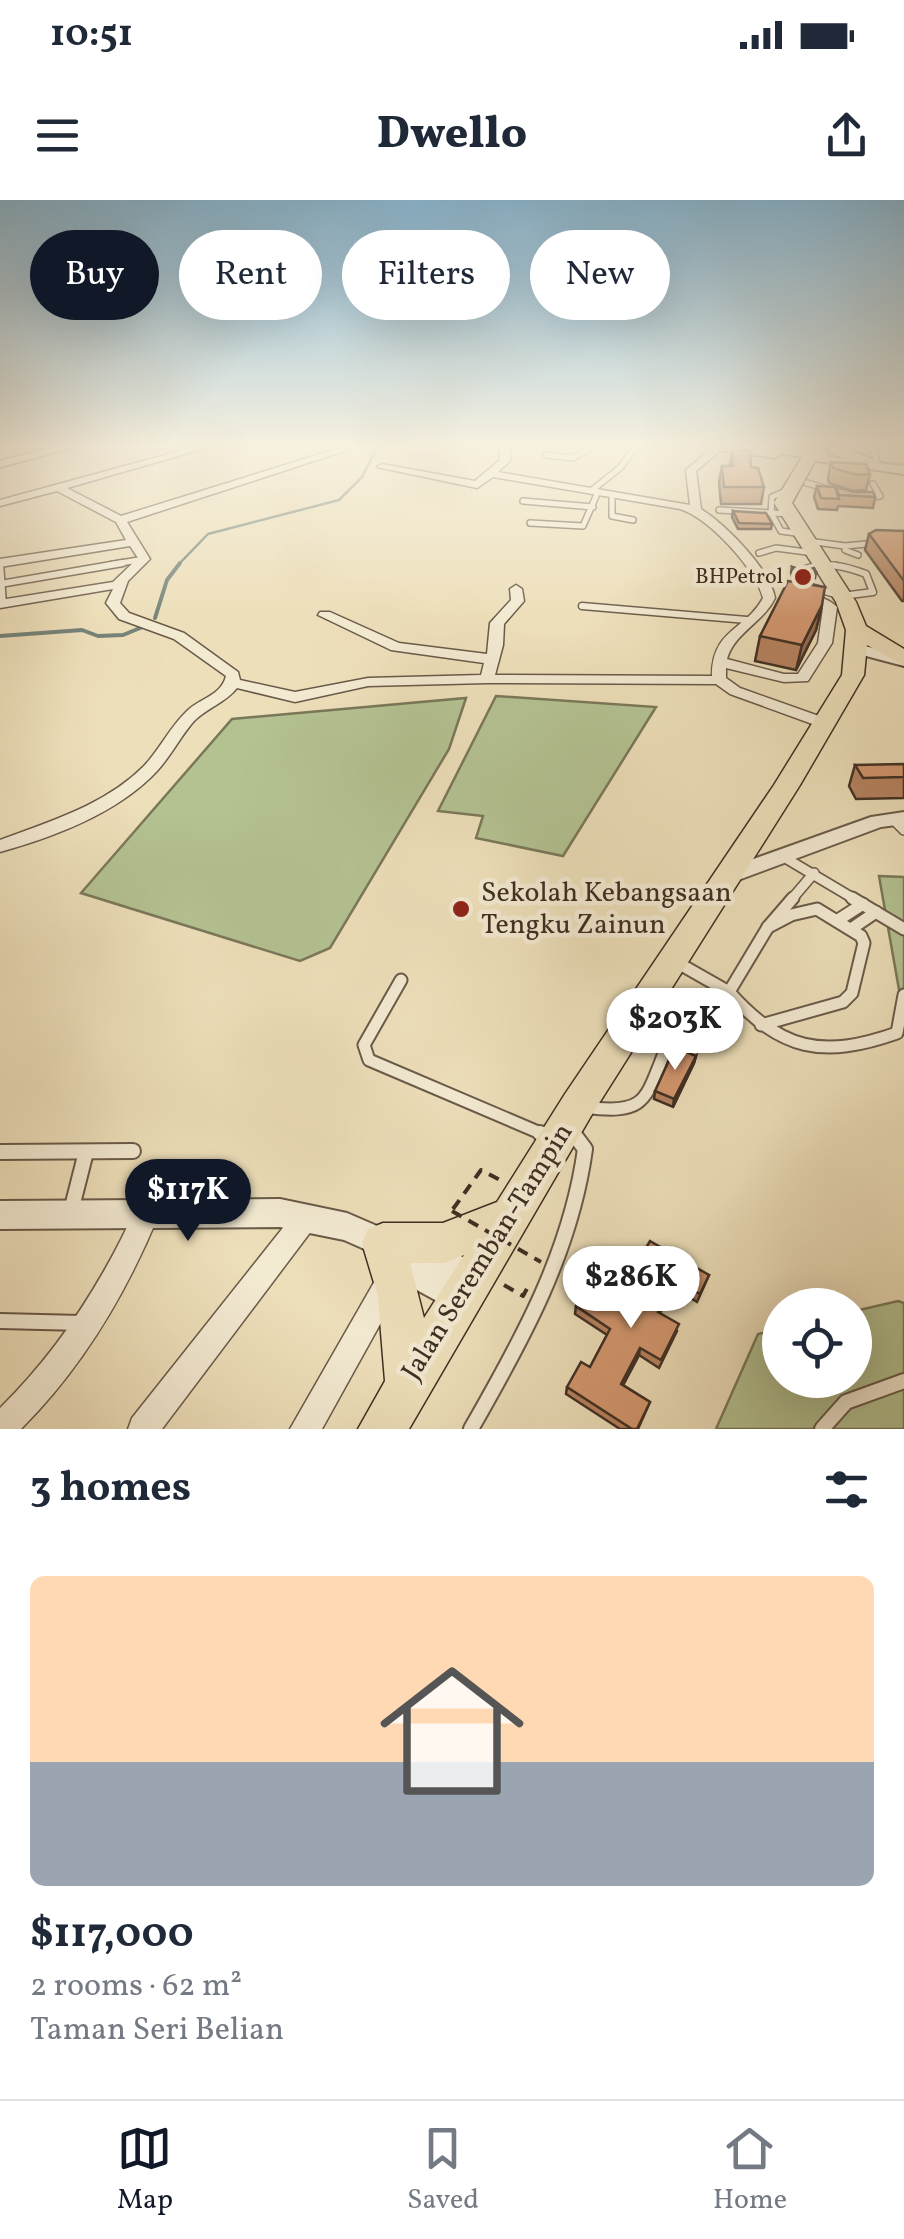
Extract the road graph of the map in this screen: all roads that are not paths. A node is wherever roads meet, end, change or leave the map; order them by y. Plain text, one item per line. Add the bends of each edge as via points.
1 (88, 503) edge
2 (173, 503) edge
3 (592, 503) edge
4 (612, 503) edge
5 (656, 503) edge
6 (695, 503) edge
7 (783, 503) edge
8 (789, 503) edge
9 (696, 510) junction
10 (720, 510) dead end
11 (784, 512) junction
12 (120, 520) junction
13 (633, 520) dead end
14 (530, 523) dead end
15 (134, 542) junction
16 (866, 544) edge
17 (844, 546) junction
18 (811, 553) junction
19 (759, 554) dead end
20 (858, 556) dead end
21 (144, 559) junction
22 (0, 563) edge
23 (123, 582) junction
24 (810, 583) edge
25 (1, 584) edge
26 (516, 589) dead end
27 (842, 596) junction
28 (769, 597) junction
29 (2, 604) edge
30 (582, 606) dead end
31 (325, 616) dead end
32 (747, 620) junction
33 (857, 639) junction
34 (825, 644) junction
35 (490, 659) junction
36 (720, 662) junction
37 (904, 662) edge
38 (853, 675) junction
39 (487, 679) junction
40 (720, 680) junction
41 (233, 683) junction
42 (824, 723) junction
43 (900, 822) edge
44 (0, 846) edge
45 (782, 856) junction
46 (814, 874) junction
47 (725, 876) junction
48 (864, 904) junction
49 (876, 912) junction
50 (838, 920) junction
51 (768, 927) junction
52 (851, 929) junction
53 (904, 929) edge
54 (671, 960) junction
55 (401, 980) dead end
56 (730, 992) junction
57 (904, 994) edge
58 (638, 1014) junction
59 (761, 1025) junction
60 (567, 1123) junction
61 (133, 1151) dead end
62 (0, 1152) edge
63 (86, 1152) junction
64 (517, 1204) junction
65 (70, 1214) junction
66 (146, 1214) junction
67 (0, 1215) edge
68 (306, 1218) junction
69 (398, 1257) junction
70 (468, 1282) junction
71 (0, 1322) edge
72 (91, 1324) junction
73 (408, 1381) junction
74 (904, 1381) edge
75 (0, 1429) edge
76 (143, 1429) edge
77 (305, 1429) edge
78 (382, 1429) edge
79 (471, 1429) edge
80 (822, 1429) edge

1 - 12 street
2 - 12 street
3 - 14 lane via 580,526
4 - 13 lane via 612,516
5 - 9 street
6 - 9 street
7 - 11 highway
8 - 11 highway
9 - 28 street via 742,554
10 - 11 lane
11 - 18 highway
12 - 15 street
15 - 21 street
15 - 22 street
16 - 17 lane
17 - 18 lane
17 - 20 lane
18 - 19 lane via 776,548
18 - 27 highway
18 - 27 lane via 866,574 873,592
21 - 23 street
21 - 25 lane
22 - 25 lane
23 - 29 street
23 - 41 street via 113,603 124,616 180,636 232,675
24 - 27 lane
25 - 29 lane
26 - 35 street via 518,601 498,619 498,648
27 - 33 highway
28 - 32 street
28 - 34 street via 830,607
30 - 32 lane
31 - 35 street via 396,648
32 - 36 street via 724,645
33 - 34 street
33 - 37 highway
33 - 38 highway, Jalan Seremban-Tampin
34 - 36 street via 796,680
35 - 39 street
36 - 40 street
37 - 38 highway
38 - 42 highway, Jalan Seremban-Tampin
39 - 40 street
39 - 41 street via 368,682 295,697
40 - 42 street
41 - 44 street via 198,709 151,768 97,808
42 - 47 highway, Jalan Seremban-Tampin
43 - 45 street
45 - 46 lane
45 - 47 street
46 - 48 lane
46 - 51 lane
47 - 54 highway, Jalan Seremban-Tampin
48 - 49 lane
48 - 50 lane
49 - 52 lane
49 - 53 lane
50 - 51 lane via 808,909
50 - 52 lane
51 - 56 lane
52 - 59 lane via 864,943 852,993 843,1002
54 - 56 lane
54 - 58 highway, Jalan Seremban-Tampin
55 - 60 lane via 364,1046 370,1060 514,1119
56 - 59 lane
57 - 59 lane via 896,1033 862,1047 826,1052
58 - 60 highway, Jalan Seremban-Tampin
58 - 60 lane via 668,1044 644,1099 620,1112
60 - 64 highway, Jalan Seremban-Tampin
60 - 79 lane via 585,1149 558,1258
61 - 63 lane
62 - 63 lane
63 - 65 lane
64 - 69 highway via 495,1225
64 - 70 highway, Jalan Seremban-Tampin
65 - 66 street
65 - 67 street
66 - 68 street
66 - 72 street via 126,1268
68 - 69 street via 347,1227
68 - 76 street
69 - 70 street via 416,1272
69 - 73 highway
69 - 77 street
70 - 73 highway, Jalan Seremban-Tampin
71 - 72 lane
72 - 75 street
73 - 78 highway, Jalan Seremban-Tampin
74 - 80 lane via 870,1388 828,1414

